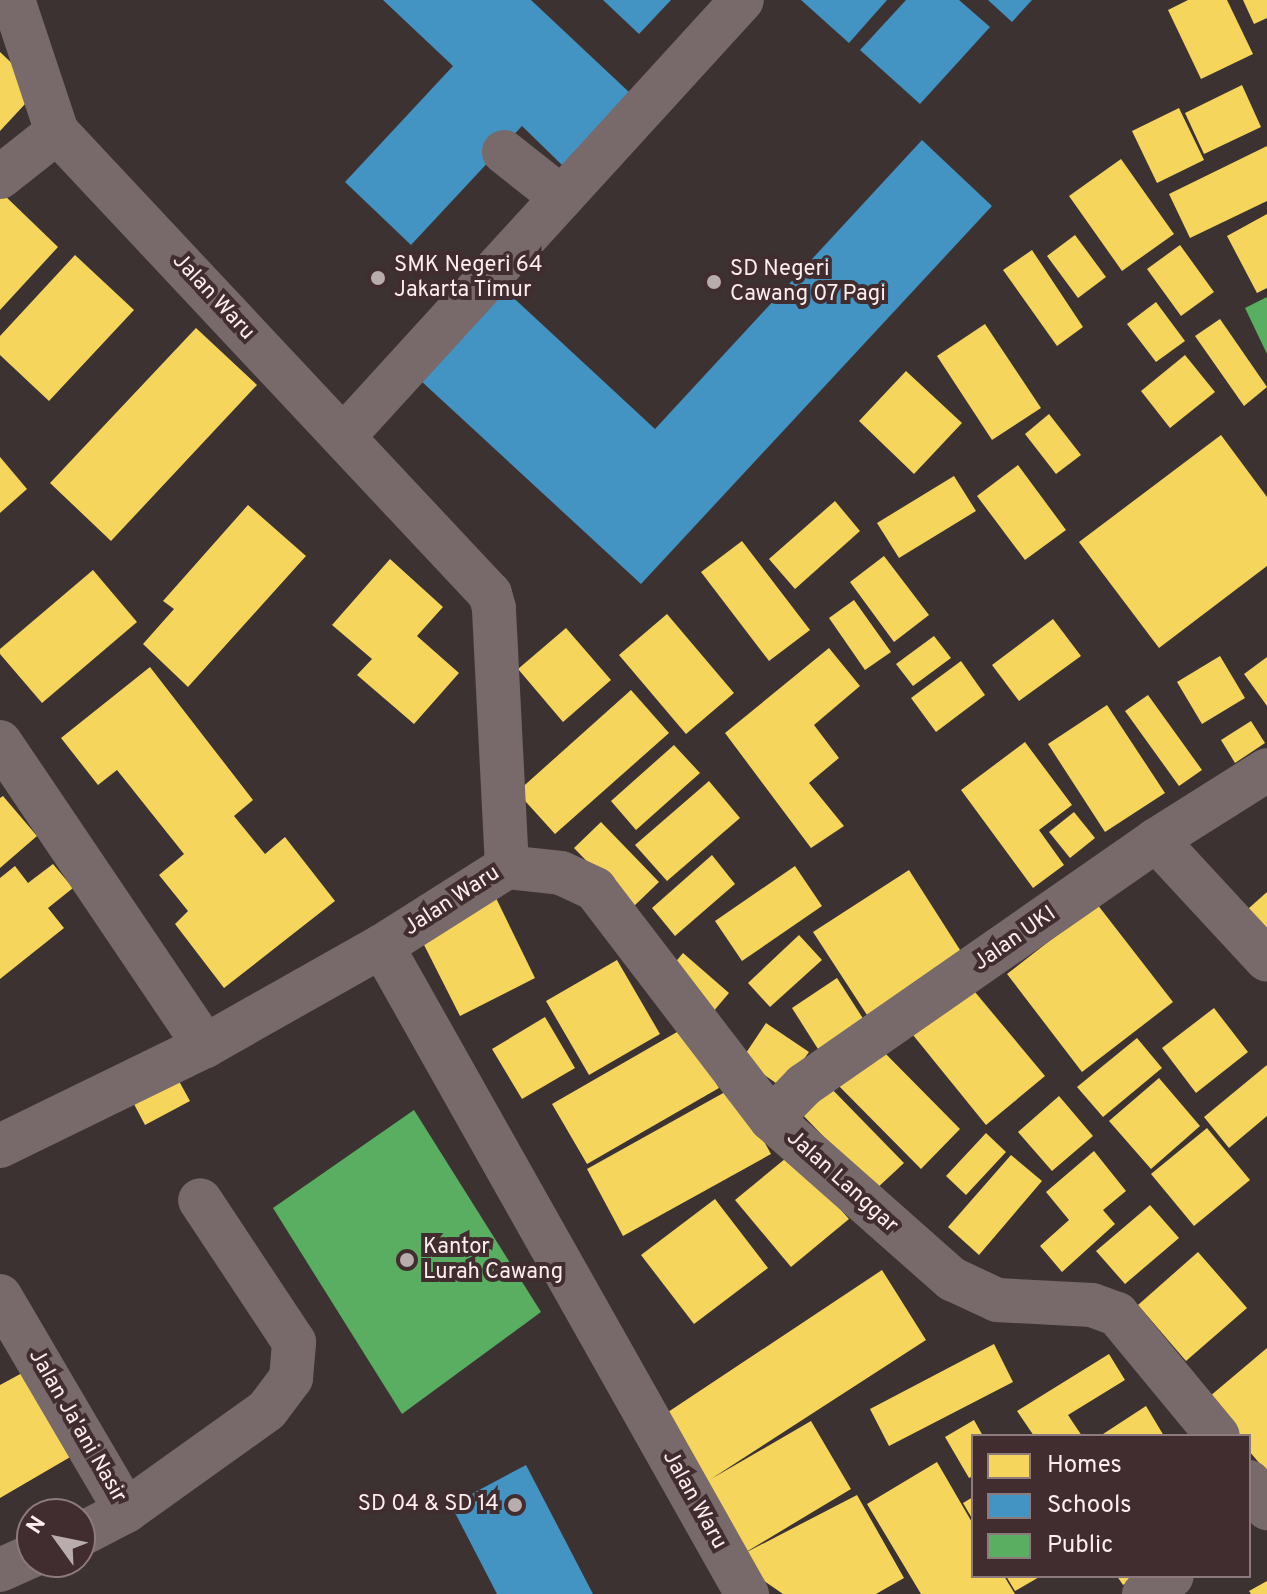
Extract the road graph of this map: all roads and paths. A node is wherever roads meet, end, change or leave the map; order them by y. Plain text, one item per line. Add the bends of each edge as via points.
1 (13, 0) edge
2 (742, 0) edge
3 (57, 132) junction
4 (504, 152) dead end
5 (0, 177) edge
6 (561, 197) junction
7 (344, 436) junction
8 (0, 742) edge
9 (1267, 770) edge
10 (1156, 840) junction
11 (507, 867) junction
12 (382, 946) junction
13 (1267, 960) edge
14 (205, 1046) junction
15 (771, 1119) junction
16 (0, 1146) edge
17 (200, 1200) dead end
18 (0, 1296) edge
19 (1216, 1434) edge
20 (1251, 1485) edge
21 (1267, 1508) edge
22 (126, 1511) junction
23 (96, 1527) edge
24 (1169, 1578) edge
25 (747, 1594) edge
26 (1144, 1594) edge

1 - 3 street
2 - 6 street
3 - 5 street
3 - 7 street, Jalan Waru
4 - 6 street
6 - 7 street
7 - 11 street, Jalan Waru via 490,594
8 - 14 street
9 - 10 street, Jalan UKI
10 - 13 street
10 - 15 street, Jalan UKI via 804,1085
11 - 12 street, Jalan Waru
11 - 15 street, Jalan Langgar via 561,873 595,889
12 - 14 street
12 - 25 street, Jalan Waru
14 - 16 street
15 - 19 street, Jalan Langgar via 952,1279 997,1300 1092,1305 1117,1314
17 - 22 street via 294,1342 291,1378 267,1410
18 - 22 street, Jalan Ja'ani Nasir
20 - 21 street
22 - 23 street, Jalan Ja'ani Nasir
24 - 26 street

